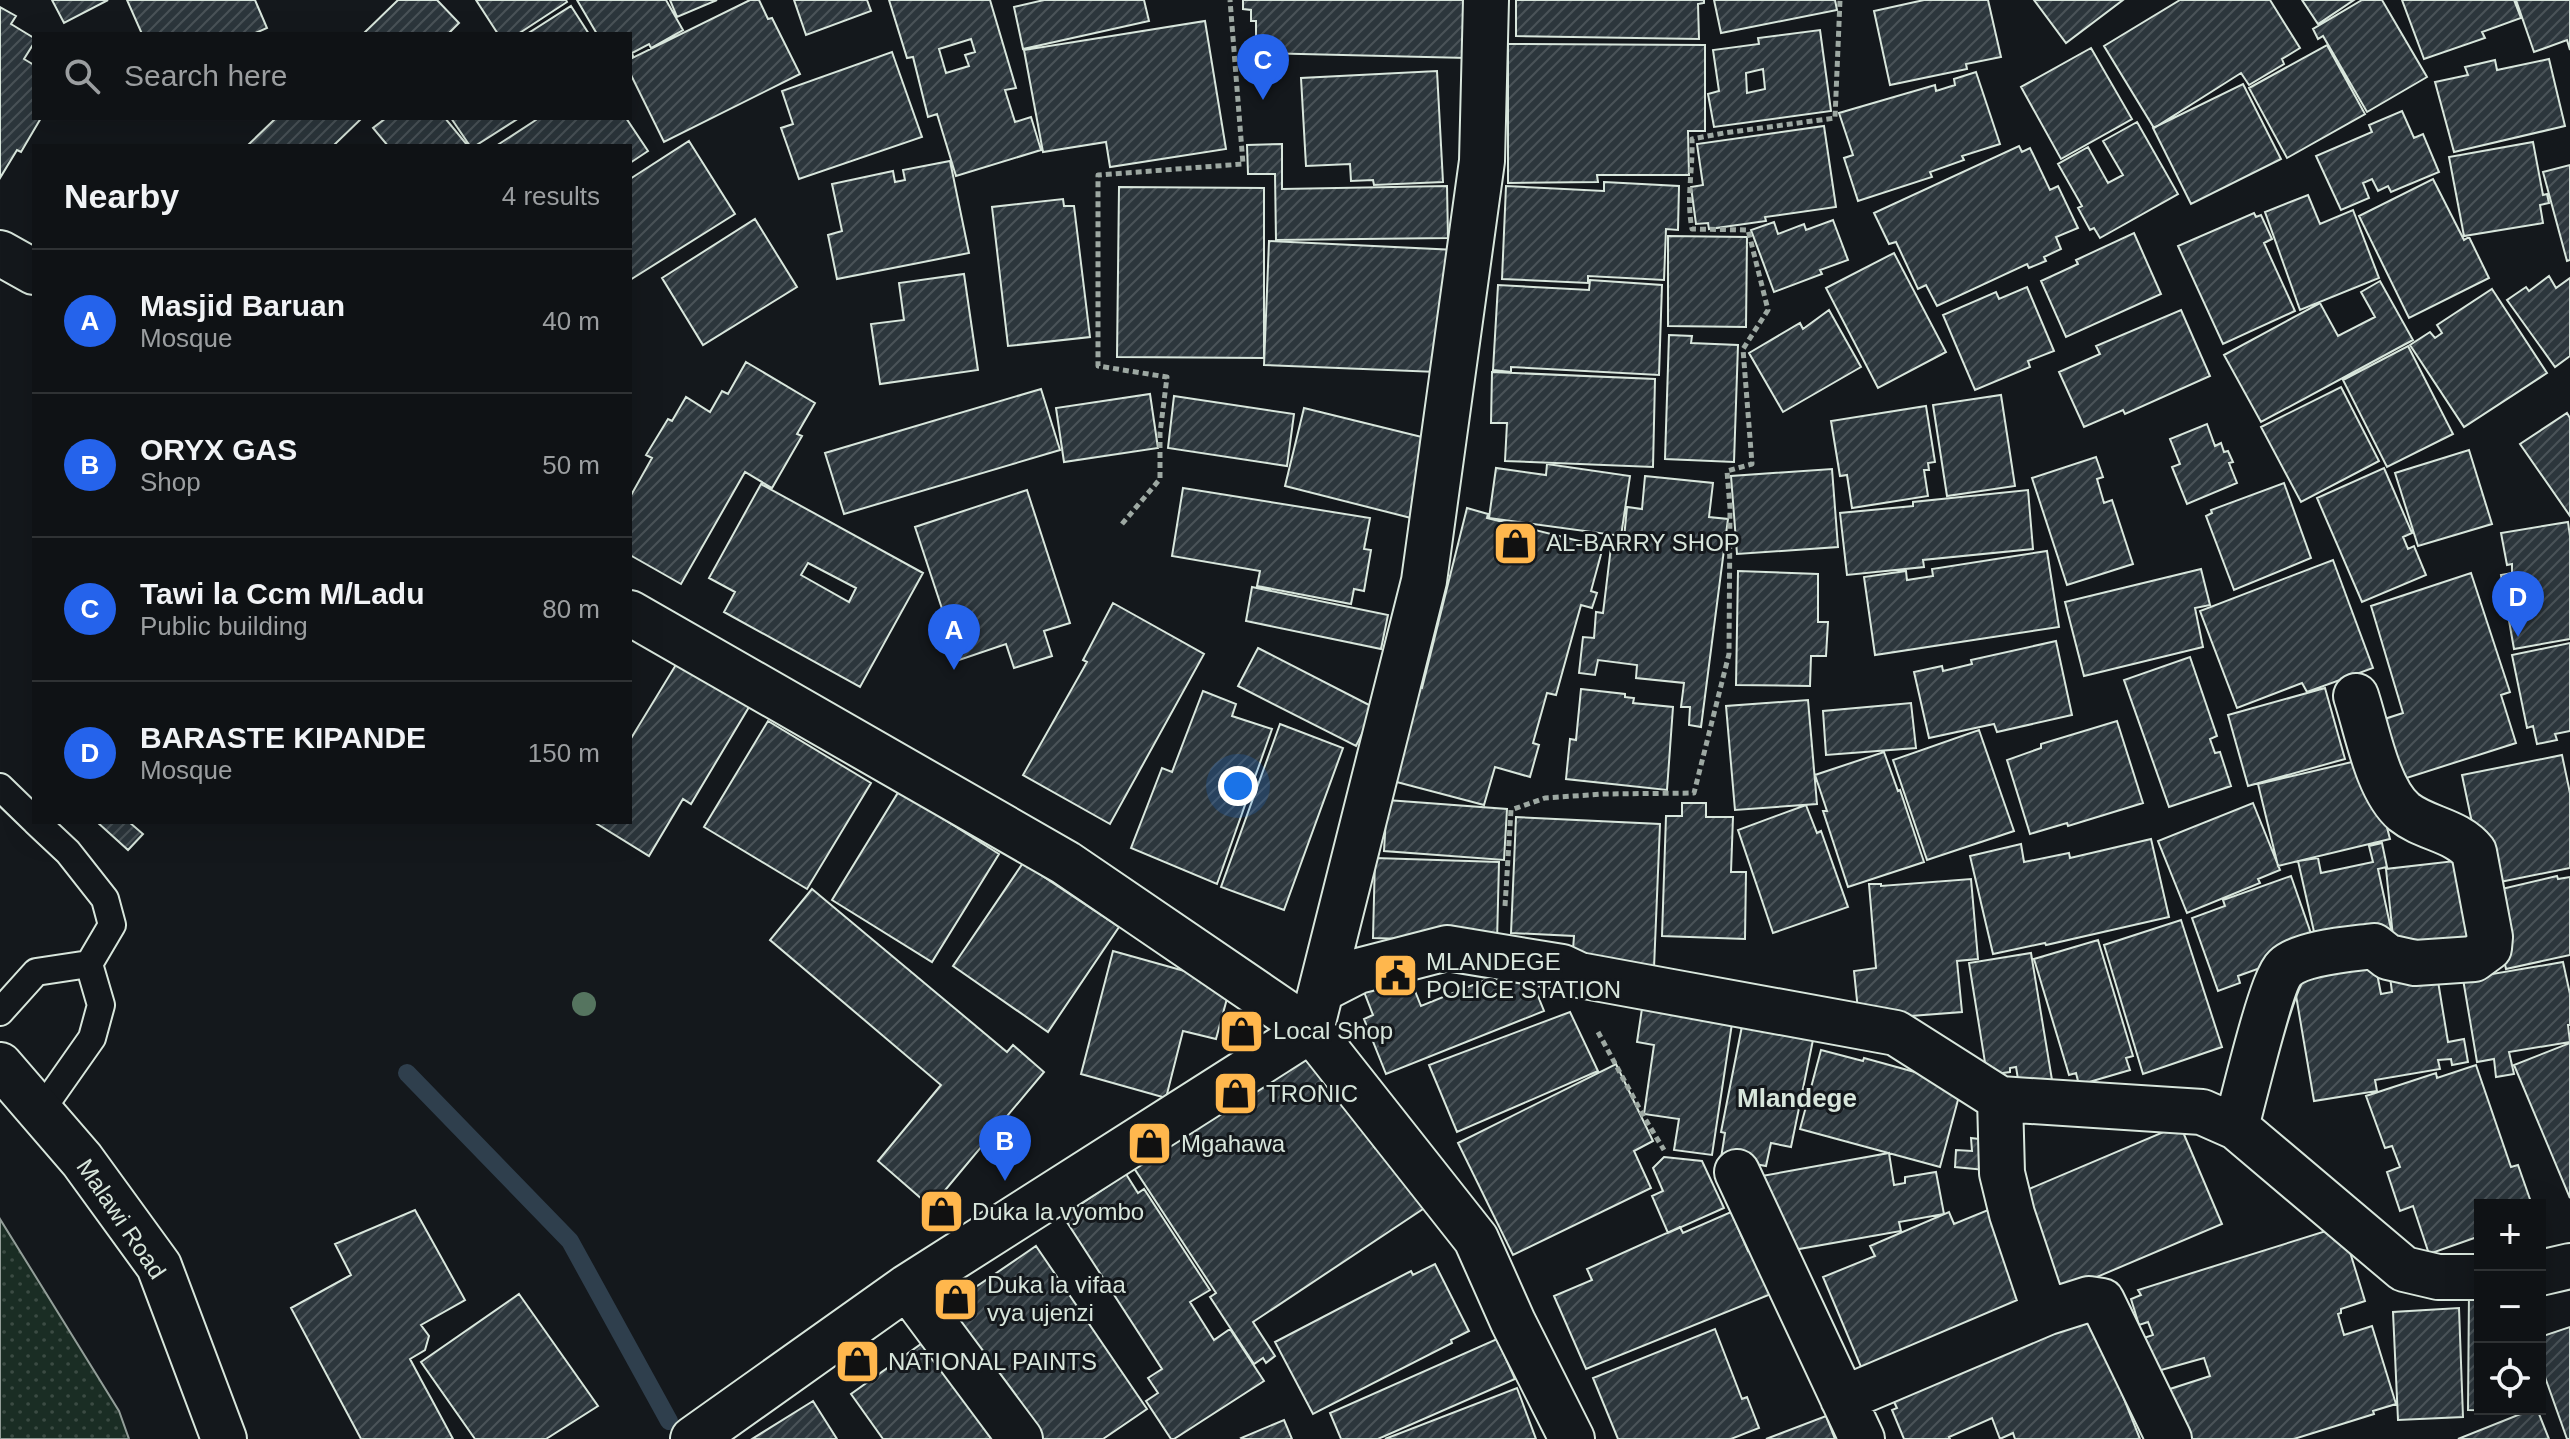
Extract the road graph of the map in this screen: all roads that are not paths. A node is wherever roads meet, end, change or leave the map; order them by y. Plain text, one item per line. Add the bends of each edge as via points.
1 (1486, 0) edge
2 (0, 253) edge
3 (32, 271) edge
4 (632, 614) edge
5 (2356, 696) dead end
6 (0, 787) edge
7 (32, 818) edge
8 (38, 824) edge
9 (89, 964) junction
10 (1316, 1010) junction
11 (0, 1012) edge
12 (0, 1065) edge
13 (2000, 1099) junction
14 (40, 1112) junction
15 (2236, 1127) junction
16 (1737, 1172) dead end
17 (2570, 1266) edge
18 (2546, 1272) edge
19 (2474, 1277) edge
20 (907, 1287) junction
21 (2048, 1312) junction
22 (1843, 1399) junction
23 (224, 1439) edge
24 (693, 1439) edge
25 (1020, 1439) edge
26 (1572, 1439) edge
27 (1862, 1439) edge
28 (2169, 1439) edge

1 - 10 street via 1482,161 1424,581
2 - 3 street
4 - 10 street
5 - 15 street via 2387,789 2404,812 2467,843 2474,852 2489,948 2474,959 2415,963 2388,957 2374,946 2330,952 2285,968
6 - 7 lane
8 - 9 lane via 105,899 112,925
9 - 11 lane via 36,972
9 - 14 lane via 101,1005 92,1038
10 - 13 street via 1358,971 1447,948 1896,1033
10 - 20 street
10 - 26 street via 1476,1239
12 - 14 street, Malawi Road
13 - 15 street via 2202,1112
13 - 21 street via 2002,1173
14 - 23 street, Malawi Road via 159,1266
15 - 19 street via 2404,1269 2438,1277
16 - 22 street
17 - 18 street
20 - 24 street
20 - 25 street
21 - 22 street
21 - 28 street via 2089,1299 2102,1301
22 - 27 street

